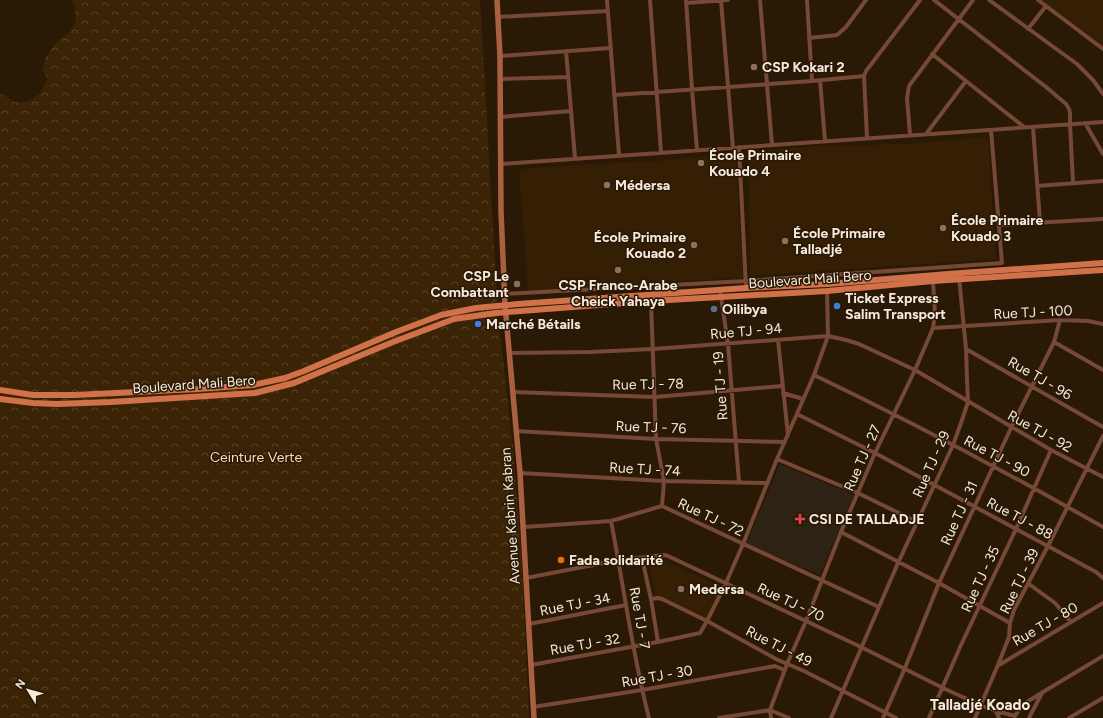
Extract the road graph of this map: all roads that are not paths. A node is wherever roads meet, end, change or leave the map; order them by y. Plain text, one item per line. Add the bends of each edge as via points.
1 (497, 0) edge
2 (607, 0) edge
3 (650, 0) edge
4 (721, 0) edge
5 (728, 0) edge
6 (760, 0) edge
7 (807, 0) edge
8 (866, 0) edge
9 (920, 0) edge
10 (934, 0) edge
11 (973, 0) edge
12 (989, 0) edge
13 (1038, 0) edge
14 (686, 1) edge
15 (1046, 6) junction
16 (608, 11) junction
17 (498, 17) junction
18 (959, 19) junction
19 (1028, 29) junction
20 (809, 38) junction
21 (610, 48) junction
22 (1103, 49) edge
23 (566, 51) junction
24 (932, 54) junction
25 (500, 56) junction
26 (864, 76) junction
27 (568, 77) junction
28 (500, 79) junction
29 (820, 80) junction
30 (812, 81) junction
31 (966, 81) junction
32 (767, 84) junction
33 (728, 87) junction
34 (692, 89) junction
35 (657, 91) junction
36 (1103, 94) edge
37 (614, 95) junction
38 (571, 111) junction
39 (500, 117) junction
40 (1103, 122) edge
41 (1085, 123) junction
42 (1070, 124) junction
43 (1024, 127) junction
44 (1033, 127) junction
45 (991, 130) junction
46 (926, 134) junction
47 (910, 135) junction
48 (867, 138) junction
49 (825, 141) junction
50 (772, 145) junction
51 (740, 147) junction
52 (733, 148) junction
53 (697, 150) junction
54 (661, 152) junction
55 (1103, 154) edge
56 (619, 155) junction
57 (575, 158) junction
58 (500, 164) junction
59 (1103, 181) edge
60 (1073, 183) junction
61 (1037, 186) junction
62 (1103, 219) edge
63 (1040, 222) junction
64 (999, 225) junction
65 (1103, 263) edge
66 (947, 266) junction
67 (1103, 270) edge
68 (958, 273) junction
69 (948, 274) junction
70 (959, 280) junction
71 (933, 281) junction
72 (746, 284) junction
73 (827, 291) junction
74 (534, 293) junction
75 (721, 293) junction
76 (505, 294) junction
77 (651, 301) junction
78 (534, 303) junction
79 (506, 305) junction
80 (495, 310) junction
81 (506, 312) junction
82 (1060, 320) junction
83 (1103, 324) edge
84 (964, 327) junction
85 (934, 328) junction
86 (828, 336) junction
87 (778, 340) junction
88 (1054, 342) junction
89 (728, 344) junction
90 (653, 349) junction
91 (966, 349) junction
92 (510, 353) junction
93 (915, 370) junction
94 (1103, 370) edge
95 (814, 375) junction
96 (782, 386) junction
97 (1032, 386) junction
98 (0, 390) edge
99 (732, 391) junction
100 (513, 392) junction
101 (783, 392) junction
102 (655, 397) junction
103 (0, 399) edge
104 (803, 399) junction
105 (968, 402) junction
106 (797, 414) junction
107 (894, 414) junction
108 (1103, 427) edge
109 (1011, 428) junction
110 (516, 431) junction
111 (788, 436) junction
112 (1103, 436) edge
113 (656, 439) junction
114 (735, 441) junction
115 (785, 442) junction
116 (953, 445) junction
117 (1051, 450) junction
118 (875, 453) junction
119 (778, 459) junction
120 (993, 467) junction
121 (1087, 469) junction
122 (520, 473) junction
123 (1103, 477) edge
124 (664, 481) junction
125 (739, 482) junction
126 (768, 483) junction
127 (935, 485) junction
128 (1034, 488) junction
129 (858, 493) junction
130 (662, 506) junction
131 (974, 506) junction
132 (1068, 507) junction
133 (611, 521) junction
134 (917, 522) junction
135 (524, 526) junction
136 (1103, 527) edge
137 (1016, 529) junction
138 (841, 532) junction
139 (743, 544) junction
140 (1048, 546) junction
141 (642, 558) junction
142 (619, 560) junction
143 (898, 563) junction
144 (526, 578) junction
145 (1103, 578) edge
146 (822, 580) junction
147 (726, 583) junction
148 (938, 583) junction
149 (1029, 584) junction
150 (651, 599) junction
151 (1103, 603) edge
152 (626, 605) junction
153 (980, 606) junction
154 (879, 607) junction
155 (707, 621) junction
156 (806, 621) junction
157 (1070, 622) junction
158 (1010, 623) junction
159 (529, 624) junction
160 (658, 642) junction
161 (633, 647) junction
162 (861, 647) junction
163 (1103, 656) edge
164 (786, 664) junction
165 (531, 665) junction
166 (998, 665) junction
167 (905, 668) junction
168 (784, 670) junction
169 (943, 688) junction
170 (642, 690) junction
171 (842, 691) junction
172 (1043, 692) junction
173 (1103, 698) edge
174 (980, 705) junction
175 (533, 707) junction
176 (770, 710) junction
177 (996, 711) junction
178 (886, 713) junction
179 (534, 718) edge
180 (649, 718) edge
181 (719, 718) edge
182 (771, 718) edge
183 (789, 718) edge
184 (831, 718) edge
185 (883, 718) edge
186 (896, 718) edge
187 (929, 718) edge
188 (974, 718) edge
189 (999, 718) edge
190 (1029, 718) edge
191 (1069, 718) edge

1 - 17 street, Avenue Kabrin Kabran
2 - 16 street
3 - 35 street
4 - 5 street
4 - 14 street
4 - 33 street
6 - 32 street
7 - 20 street
8 - 20 street via 837,35
9 - 26 street
10 - 18 street
11 - 18 street
12 - 19 street
13 - 15 street
14 - 34 street
15 - 19 street
15 - 22 street
16 - 17 street
16 - 21 street
17 - 25 street, Avenue Kabrin Kabran
18 - 24 street
18 - 42 street via 1066,104 1070,113
19 - 36 street via 1076,64
20 - 30 street
21 - 23 street
21 - 37 street
23 - 25 street
23 - 27 street
24 - 31 street
24 - 47 street via 908,86
25 - 28 street, Avenue Kabrin Kabran
26 - 29 street
26 - 48 street
27 - 28 street
27 - 38 street
28 - 39 street, Avenue Kabrin Kabran
29 - 30 street
29 - 49 street
30 - 32 street
31 - 43 street
31 - 46 street
32 - 33 street
32 - 50 street
33 - 34 street
33 - 52 street
34 - 35 street
34 - 53 street
35 - 37 street
35 - 54 street
37 - 56 street
38 - 39 street
38 - 57 street
39 - 58 street, Avenue Kabrin Kabran
40 - 41 street
41 - 42 street
41 - 55 street
42 - 44 street
42 - 60 street
43 - 44 street
43 - 45 street
44 - 61 street
45 - 46 street
45 - 64 street
46 - 47 street
47 - 48 street
48 - 49 street
49 - 50 street
50 - 51 street
51 - 52 street
51 - 72 street
52 - 53 street
53 - 54 street
54 - 56 street
56 - 57 street
57 - 58 street
58 - 76 street, Avenue Kabrin Kabran
59 - 60 street
60 - 61 street
61 - 63 street
62 - 63 street
63 - 64 street
64 - 66 street via 1002,262
65 - 68 main road, Boulevard Mali Bero
66 - 69 street
66 - 72 street
67 - 70 main road, Boulevard Mali Bero
68 - 69 main road, Boulevard Mali Bero
68 - 70 street, Rue TJ - 29
69 - 72 main road, Boulevard Mali Bero via 827,284
70 - 71 main road, Boulevard Mali Bero
70 - 84 street, Rue TJ - 29
71 - 73 main road, Boulevard Mali Bero
71 - 85 street, Rue TJ - 27
72 - 74 street
72 - 75 main road, Boulevard Mali Bero
73 - 75 main road, Boulevard Mali Bero
73 - 86 street
74 - 76 street
74 - 78 street
75 - 77 main road, Boulevard Mali Bero
75 - 78 main road, Boulevard Mali Bero
75 - 89 street, Rue TJ - 19
76 - 79 street, Avenue Kabrin Kabran
77 - 81 main road, Boulevard Mali Bero
77 - 90 street
78 - 79 main road, Boulevard Mali Bero
79 - 80 main road, Boulevard Mali Bero
79 - 81 street, Avenue Kabrin Kabran
80 - 81 main road, Boulevard Mali Bero
80 - 98 main road, Boulevard Mali Bero via 476,308 441,315 291,376 253,385 75,395 33,395
80 - 103 main road, Boulevard Mali Bero via 454,319 294,383 255,393 63,404
81 - 92 street, Avenue Kabrin Kabran
82 - 83 street, Rue TJ - 100
82 - 84 street, Rue TJ - 100
82 - 88 street, Rue TJ - 31
84 - 85 street
84 - 91 street, Rue TJ - 29
85 - 93 street, Rue TJ - 27
86 - 87 street, Rue TJ - 94
86 - 93 street, Rue TJ - 94 via 859,344
86 - 95 street, Rue TJ - 32
87 - 89 street, Rue TJ - 94
87 - 96 street
88 - 94 street
88 - 97 street, Rue TJ - 31
89 - 90 street, Rue TJ - 94
89 - 99 street, Rue TJ - 19
90 - 92 street, Rue TJ - 94
90 - 102 street
91 - 97 street, Rue TJ - 96
91 - 105 street, Rue TJ - 29
92 - 100 street, Avenue Kabrin Kabran
93 - 105 street, Rue TJ - 94
93 - 107 street, Rue TJ - 27
95 - 104 street, Rue TJ - 32
95 - 107 street, Rue TJ - 90
96 - 99 street, Rue TJ - 78
96 - 101 street
97 - 108 street, Rue TJ - 96
97 - 109 street, Rue TJ - 31
99 - 102 street, Rue TJ - 78
99 - 114 street, Rue TJ - 19
100 - 102 street, Rue TJ - 78
100 - 110 street, Avenue Kabrin Kabran
101 - 104 street
101 - 111 street
102 - 113 street
104 - 106 street, Rue TJ - 32
105 - 109 street, Rue TJ - 92
105 - 116 street, Rue TJ - 29
106 - 111 street, Rue TJ - 32
106 - 118 street, Rue TJ - 88
107 - 116 street, Rue TJ - 90
107 - 118 street, Rue TJ - 27
109 - 117 street, Rue TJ - 92
109 - 120 street, Rue TJ - 31
110 - 113 street, Rue TJ - 76
110 - 122 street, Avenue Kabrin Kabran
111 - 115 street, Rue TJ - 32
112 - 121 street, Rue TJ - 39
113 - 114 street, Rue TJ - 76
113 - 124 street
114 - 115 street, Rue TJ - 76
114 - 125 street, Rue TJ - 19
115 - 119 street, Rue TJ - 32
116 - 120 street, Rue TJ - 90
116 - 127 street, Rue TJ - 29
117 - 121 street, Rue TJ - 92
117 - 128 street, Rue TJ - 35
118 - 127 street, Rue TJ - 88
118 - 129 street, Rue TJ - 27
119 - 126 street, Rue TJ - 32
119 - 129 street
120 - 128 street, Rue TJ - 90
120 - 131 street, Rue TJ - 31
121 - 123 street, Rue TJ - 92
121 - 132 street, Rue TJ - 39
122 - 124 street, Rue TJ - 74
122 - 135 street, Avenue Kabrin Kabran
124 - 125 street, Rue TJ - 74
124 - 130 street
125 - 126 street, Rue TJ - 74
126 - 139 street, Rue TJ - 32
127 - 131 street, Rue TJ - 88
127 - 134 street, Rue TJ - 29
128 - 132 street, Rue TJ - 90
128 - 137 street, Rue TJ - 35
129 - 134 street
129 - 138 street, Rue TJ - 27
130 - 133 street, Rue TJ - 72
130 - 139 street, Rue TJ - 72
131 - 137 street, Rue TJ - 88
131 - 148 street, Rue TJ - 31
132 - 136 street, Rue TJ - 90
132 - 140 street, Rue TJ - 39
133 - 135 street, Rue TJ - 72
133 - 142 street, Rue TJ - 7
134 - 143 street, Rue TJ - 29
135 - 144 street, Avenue Kabrin Kabran
137 - 140 street, Rue TJ - 88
137 - 153 street, Rue TJ - 35
138 - 143 street
138 - 146 street, Rue TJ - 27
139 - 146 street, Rue TJ - 72
139 - 147 street, Rue TJ - 32
140 - 145 street, Rue TJ - 88
140 - 149 street, Rue TJ - 39
141 - 142 street, Rue TJ - 70
141 - 147 street, Rue TJ - 70 via 668,556
141 - 150 street
142 - 144 street, Rue TJ - 70
142 - 152 street, Rue TJ - 7
143 - 148 street
143 - 154 street, Rue TJ - 29
144 - 159 street, Avenue Kabrin Kabran
146 - 154 street, Rue TJ - 72
146 - 156 street, Rue TJ - 27
147 - 155 street, Rue TJ - 32
147 - 156 street, Rue TJ - 70
148 - 153 street
148 - 167 street, Rue TJ - 31
149 - 157 street via 1055,603
149 - 158 street, Rue TJ - 39 via 1014,610
150 - 155 street, Rue TJ - 49 via 662,599
150 - 160 street
151 - 157 street, Rue TJ - 80
152 - 159 street, Rue TJ - 34
152 - 161 street, Rue TJ - 7
153 - 158 street
153 - 169 street, Rue TJ - 35
154 - 162 street, Rue TJ - 29
155 - 160 street, Rue TJ - 32 via 698,634
155 - 164 street, Rue TJ - 49
156 - 162 street, Rue TJ - 70
156 - 164 street, Rue TJ - 27
157 - 166 street, Rue TJ - 80
158 - 166 street, Rue TJ - 39 via 1009,637
159 - 165 street, Avenue Kabrin Kabran
160 - 161 street, Rue TJ - 32
161 - 165 street, Rue TJ - 32
161 - 170 street, Rue TJ - 7
162 - 167 street, Rue TJ - 70
162 - 171 street, Rue TJ - 29
163 - 172 street
164 - 168 street, Rue TJ - 27
164 - 171 street, Rue TJ - 49
165 - 175 street, Avenue Kabrin Kabran
166 - 174 street, Rue TJ - 39
167 - 169 street, Rue TJ - 70
167 - 178 street, Rue TJ - 31
168 - 170 street, Rue TJ - 30 via 775,666
168 - 176 street, Rue TJ - 27
169 - 174 street, Rue TJ - 70
169 - 187 street, Rue TJ - 35
170 - 175 street, Rue TJ - 30
170 - 180 street, Rue TJ - 7
171 - 178 street, Rue TJ - 49
171 - 184 street, Rue TJ - 29
172 - 177 street, Rue TJ - 70 via 1022,705 1015,716
172 - 190 street
173 - 191 street
174 - 177 street, Rue TJ - 70
174 - 188 street, Rue TJ - 39
175 - 179 street, Avenue Kabrin Kabran
176 - 181 street
176 - 182 street
176 - 183 street
177 - 189 street
178 - 185 street, Rue TJ - 31
178 - 186 street, Rue TJ - 49

